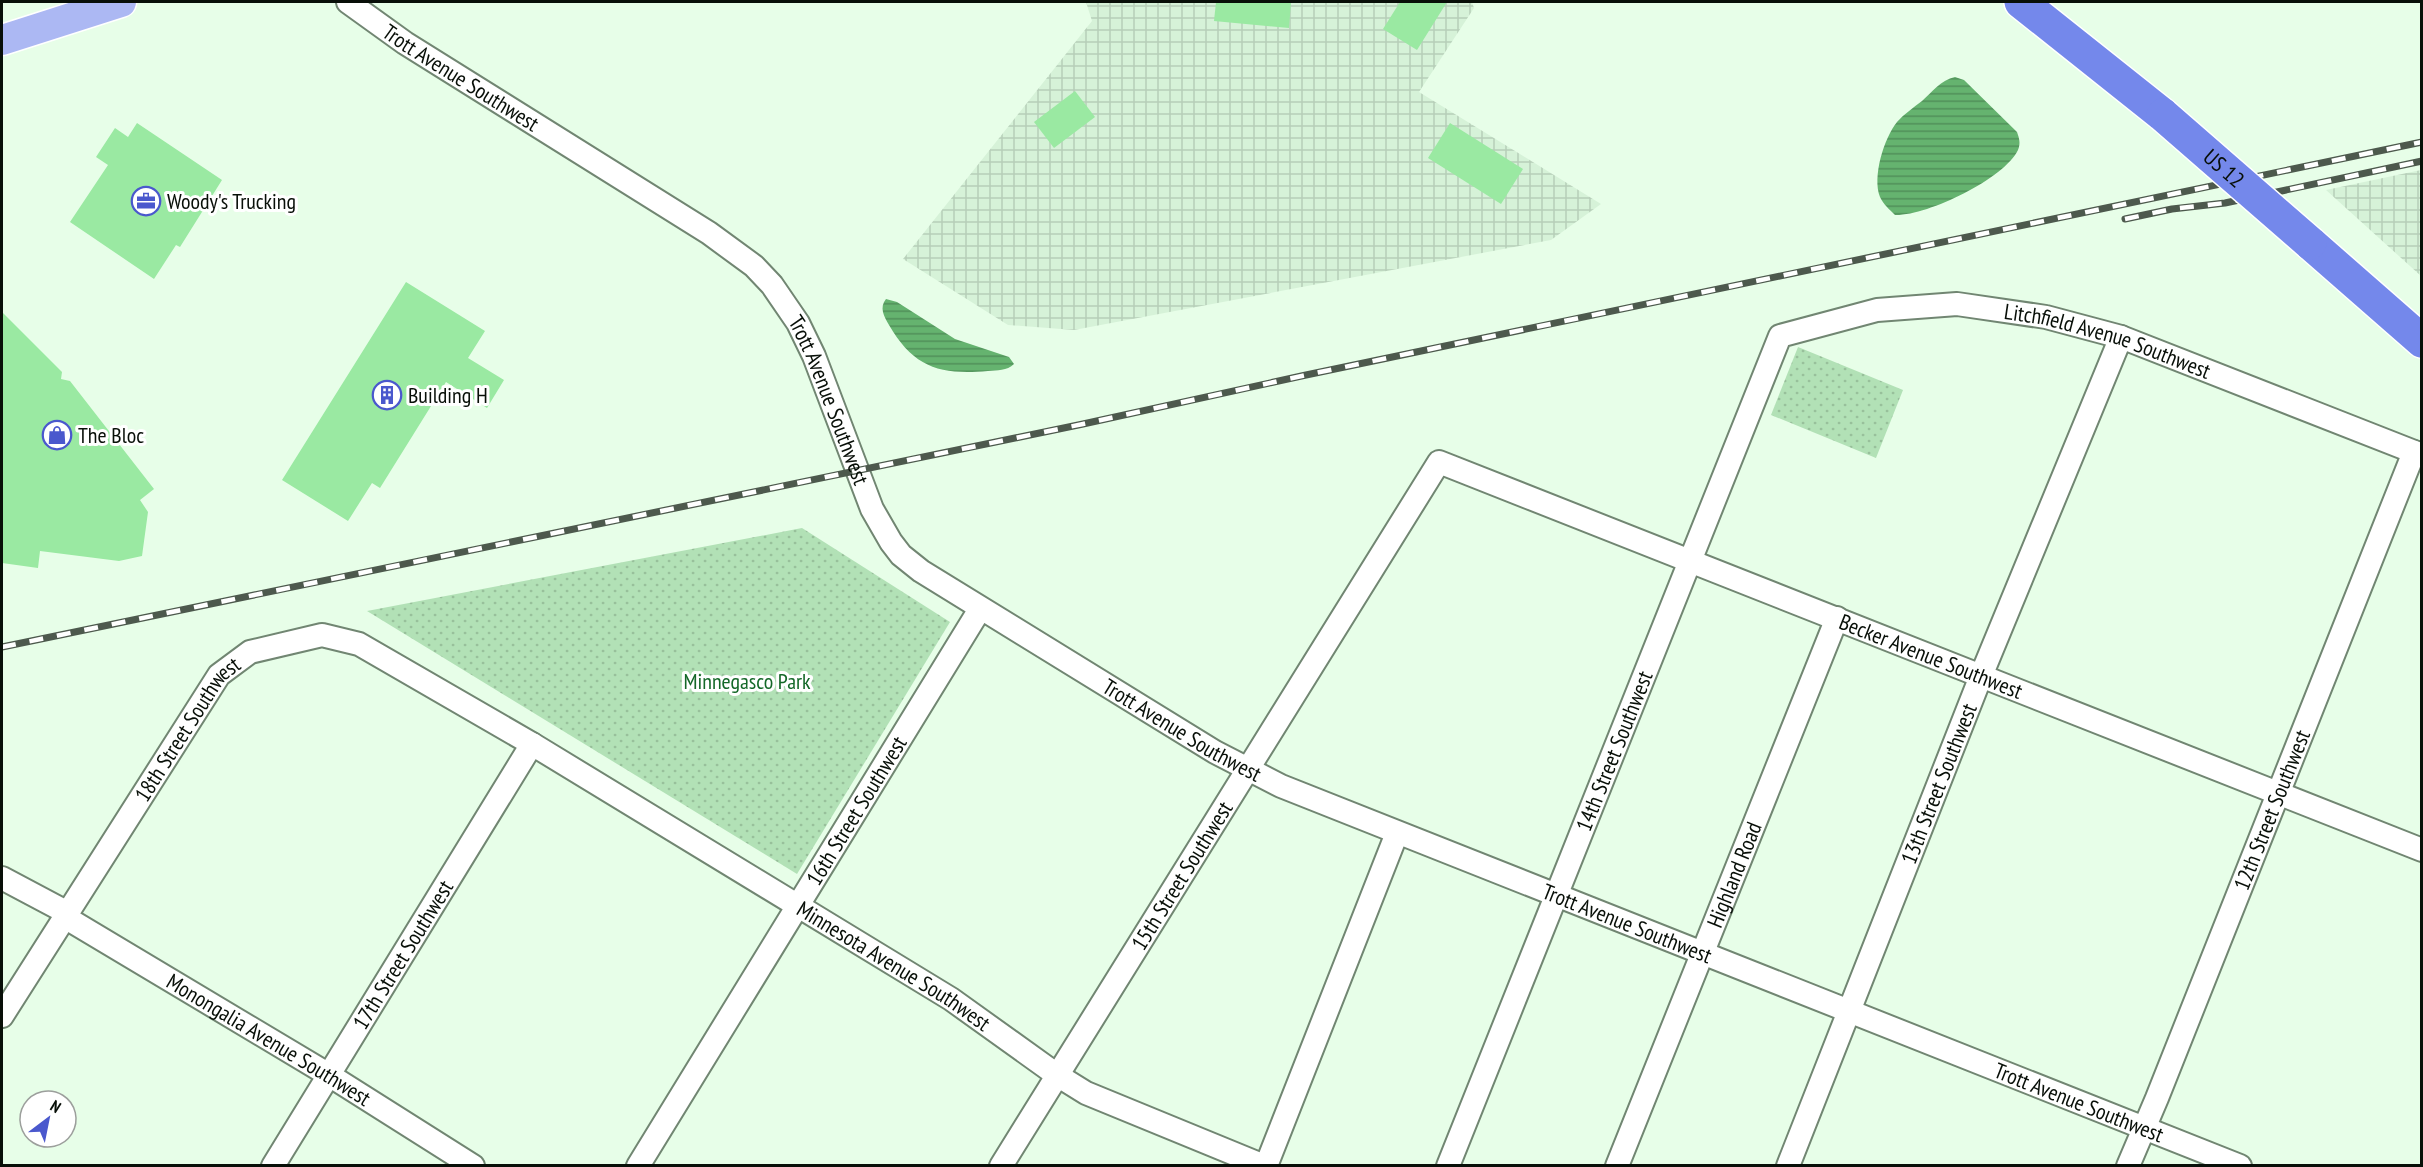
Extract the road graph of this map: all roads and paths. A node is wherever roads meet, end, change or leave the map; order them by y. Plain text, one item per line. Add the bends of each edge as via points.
1 (122, 2) edge
2 (348, 2) edge
3 (2021, 2) edge
4 (2, 40) edge
5 (1780, 336) joint
6 (2121, 337) junction
7 (2421, 342) edge
8 (2418, 454) edge
9 (1439, 462) joint
10 (1689, 561) junction
11 (980, 609) junction
12 (1838, 618) junction
13 (1981, 676) junction
14 (532, 744) junction
15 (1247, 769) junction
16 (2279, 793) junction
17 (1397, 833) junction
18 (2421, 850) edge
19 (2, 878) edge
20 (1555, 896) junction
21 (798, 904) junction
22 (65, 914) junction
23 (1702, 953) junction
24 (1850, 1011) junction
25 (2, 1016) edge
26 (329, 1075) junction
27 (1057, 1075) junction
28 (2144, 1127) junction
29 (273, 1166) edge
30 (473, 1166) edge
31 (638, 1166) edge
32 (1001, 1166) edge
33 (1265, 1166) edge
34 (1448, 1166) edge
35 (1617, 1166) edge
36 (1788, 1166) edge
37 (2128, 1166) edge
38 (2240, 1166) edge

1 - 4 main road
2 - 11 street, Trott Avenue Southwest via 405,43 709,233 754,267 798,322 881,528 907,561
3 - 7 highway, US 12 / US 12, bridge via 2163,116
5 - 6 street, Litchfield Avenue Southwest via 1878,310 1958,304 2046,317
5 - 10 street, 14th Street Southwest
6 - 8 street, Litchfield Avenue Southwest
6 - 13 street, 13th Street Southwest
8 - 16 street, 12th Street Southwest
9 - 10 street, Becker Avenue Southwest
9 - 15 street, 15th Street Southwest
10 - 12 street, Becker Avenue Southwest
10 - 20 street, 14th Street Southwest
11 - 15 street, Trott Avenue Southwest
11 - 21 street, 16th Street Southwest
12 - 13 street, Becker Avenue Southwest
12 - 23 street, Highland Road
13 - 16 street, Becker Avenue Southwest
13 - 24 street, 13th Street Southwest
14 - 21 street, Minnesota Avenue Southwest
14 - 22 street, 18th Street Southwest via 359,644 322,635 250,652 219,675
14 - 26 street, 17th Street Southwest
15 - 17 street, Trott Avenue Southwest
15 - 27 street, 15th Street Southwest
16 - 18 street, Becker Avenue Southwest
16 - 28 street, 12th Street Southwest
17 - 20 street, Trott Avenue Southwest
17 - 33 street
19 - 22 street, Monongalia Avenue Southwest
20 - 23 street, Trott Avenue Southwest
20 - 34 street, 14th Street Southwest
21 - 27 street, Minnesota Avenue Southwest via 951,999
21 - 31 street, 16th Street Southwest
22 - 25 street, 18th Street Southwest
22 - 26 street, Monongalia Avenue Southwest
23 - 24 street, Trott Avenue Southwest
23 - 35 street, Highland Road
24 - 28 street, Trott Avenue Southwest
24 - 36 street, 13th Street Southwest
26 - 29 street, 17th Street Southwest
26 - 30 street, Monongalia Avenue Southwest
27 - 32 street, 15th Street Southwest
27 - 33 street, Minnesota Avenue Southwest via 1086,1093
28 - 37 street, 12th Street Southwest
28 - 38 street, Trott Avenue Southwest

